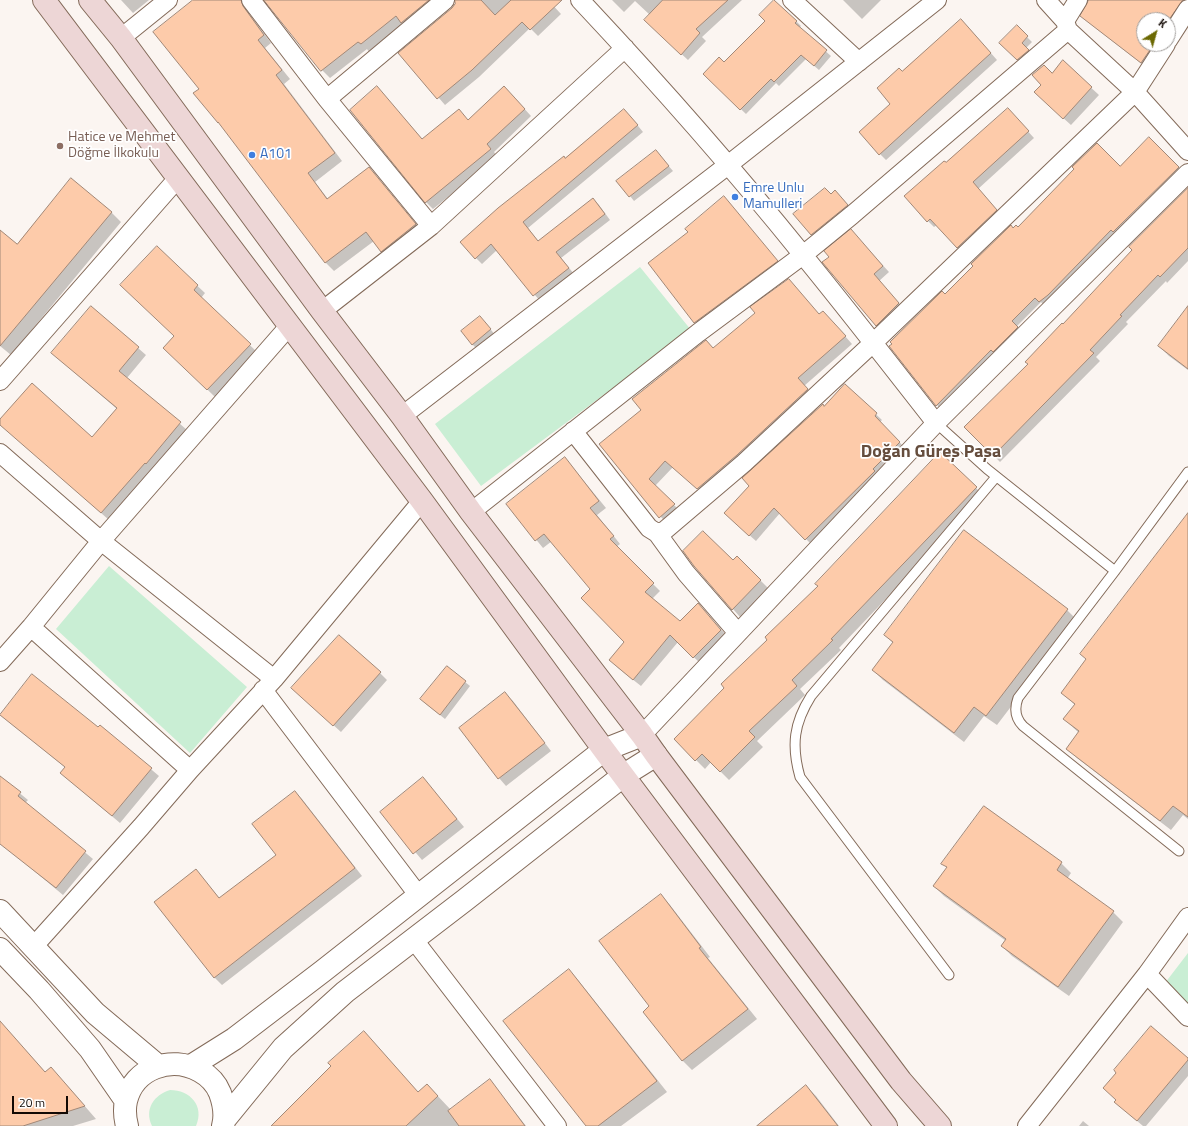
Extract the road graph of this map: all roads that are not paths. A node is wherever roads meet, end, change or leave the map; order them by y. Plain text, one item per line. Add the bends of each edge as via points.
1 (44, 0) edge
2 (90, 0) edge
3 (168, 0) edge
4 (251, 0) edge
5 (445, 0) edge
6 (580, 0) edge
7 (792, 0) edge
8 (937, 0) edge
9 (1046, 0) edge
10 (1078, 0) edge
11 (1188, 9) edge
12 (1066, 25) junction
13 (1176, 28) edge
14 (121, 38) junction
15 (625, 48) junction
16 (1161, 52) edge
17 (859, 62) junction
18 (1135, 92) junction
19 (327, 100) junction
20 (1188, 151) edge
21 (728, 165) junction
22 (1188, 173) edge
23 (178, 178) junction
24 (431, 226) junction
25 (803, 254) junction
26 (322, 311) junction
27 (290, 325) junction
28 (873, 343) junction
29 (0, 381) edge
30 (402, 416) junction
31 (936, 423) junction
32 (573, 431) junction
33 (0, 453) edge
34 (1188, 472) edge
35 (996, 477) junction
36 (422, 501) junction
37 (470, 512) junction
38 (657, 534) junction
39 (101, 541) junction
40 (1116, 571) junction
41 (31, 627) junction
42 (738, 633) junction
43 (0, 662) edge
44 (268, 685) junction
45 (642, 735) junction
46 (604, 750) junction
47 (656, 755) junction
48 (190, 770) junction
49 (624, 775) junction
50 (1178, 851) dead end
51 (419, 896) junction
52 (0, 911) edge
53 (1188, 917) edge
54 (414, 940) junction
55 (33, 947) junction
56 (0, 949) edge
57 (1147, 974) junction
58 (949, 975) dead end
59 (1188, 1017) edge
60 (158, 1066) junction
61 (191, 1066) junction
62 (126, 1101) junction
63 (224, 1123) edge
64 (127, 1126) edge
65 (557, 1126) edge
66 (886, 1126) edge
67 (940, 1126) edge
68 (1027, 1126) edge

1 - 23 main road
2 - 14 main road
3 - 14 street
4 - 19 street
5 - 19 street
6 - 15 street
7 - 17 street
8 - 17 street
9 - 12 street
10 - 12 street
11 - 13 street
12 - 18 street
12 - 25 street via 852,215
14 - 26 main road
15 - 21 street
15 - 24 street
16 - 18 street
17 - 21 street
18 - 20 street
18 - 28 street
19 - 24 street
21 - 25 street
21 - 30 street
22 - 31 street
23 - 27 main road
23 - 29 street
24 - 26 street
25 - 28 street
25 - 32 street
26 - 30 main road
27 - 36 main road
27 - 39 street
28 - 31 street
28 - 38 street via 744,463
30 - 37 main road
31 - 35 lane
31 - 42 street
32 - 37 street
32 - 38 street
33 - 39 street
34 - 40 lane
35 - 40 lane
35 - 58 lane via 811,696 800,715 795,739 800,777
36 - 44 street
36 - 46 main road
37 - 45 main road
38 - 42 street via 686,573
39 - 41 street
39 - 44 street
40 - 50 lane via 1018,698 1015,711 1023,726
41 - 43 street
41 - 48 street
42 - 45 street
44 - 48 street
44 - 51 street
45 - 46 street
45 - 47 main road
46 - 49 main road
46 - 51 street
47 - 49 street
47 - 67 main road via 901,1081
48 - 55 street
49 - 54 street
49 - 66 main road
51 - 61 street via 234,1039
52 - 55 street
53 - 57 street
54 - 63 street via 345,992 283,1048
54 - 65 street
55 - 60 street via 96,1013
56 - 62 street via 90,1049
57 - 59 street
57 - 68 street
60 - 61 street via 174,1063
60 - 62 street via 144,1074 132,1086
61 - 63 street via 206,1074 217,1086 224,1102
62 - 64 street

